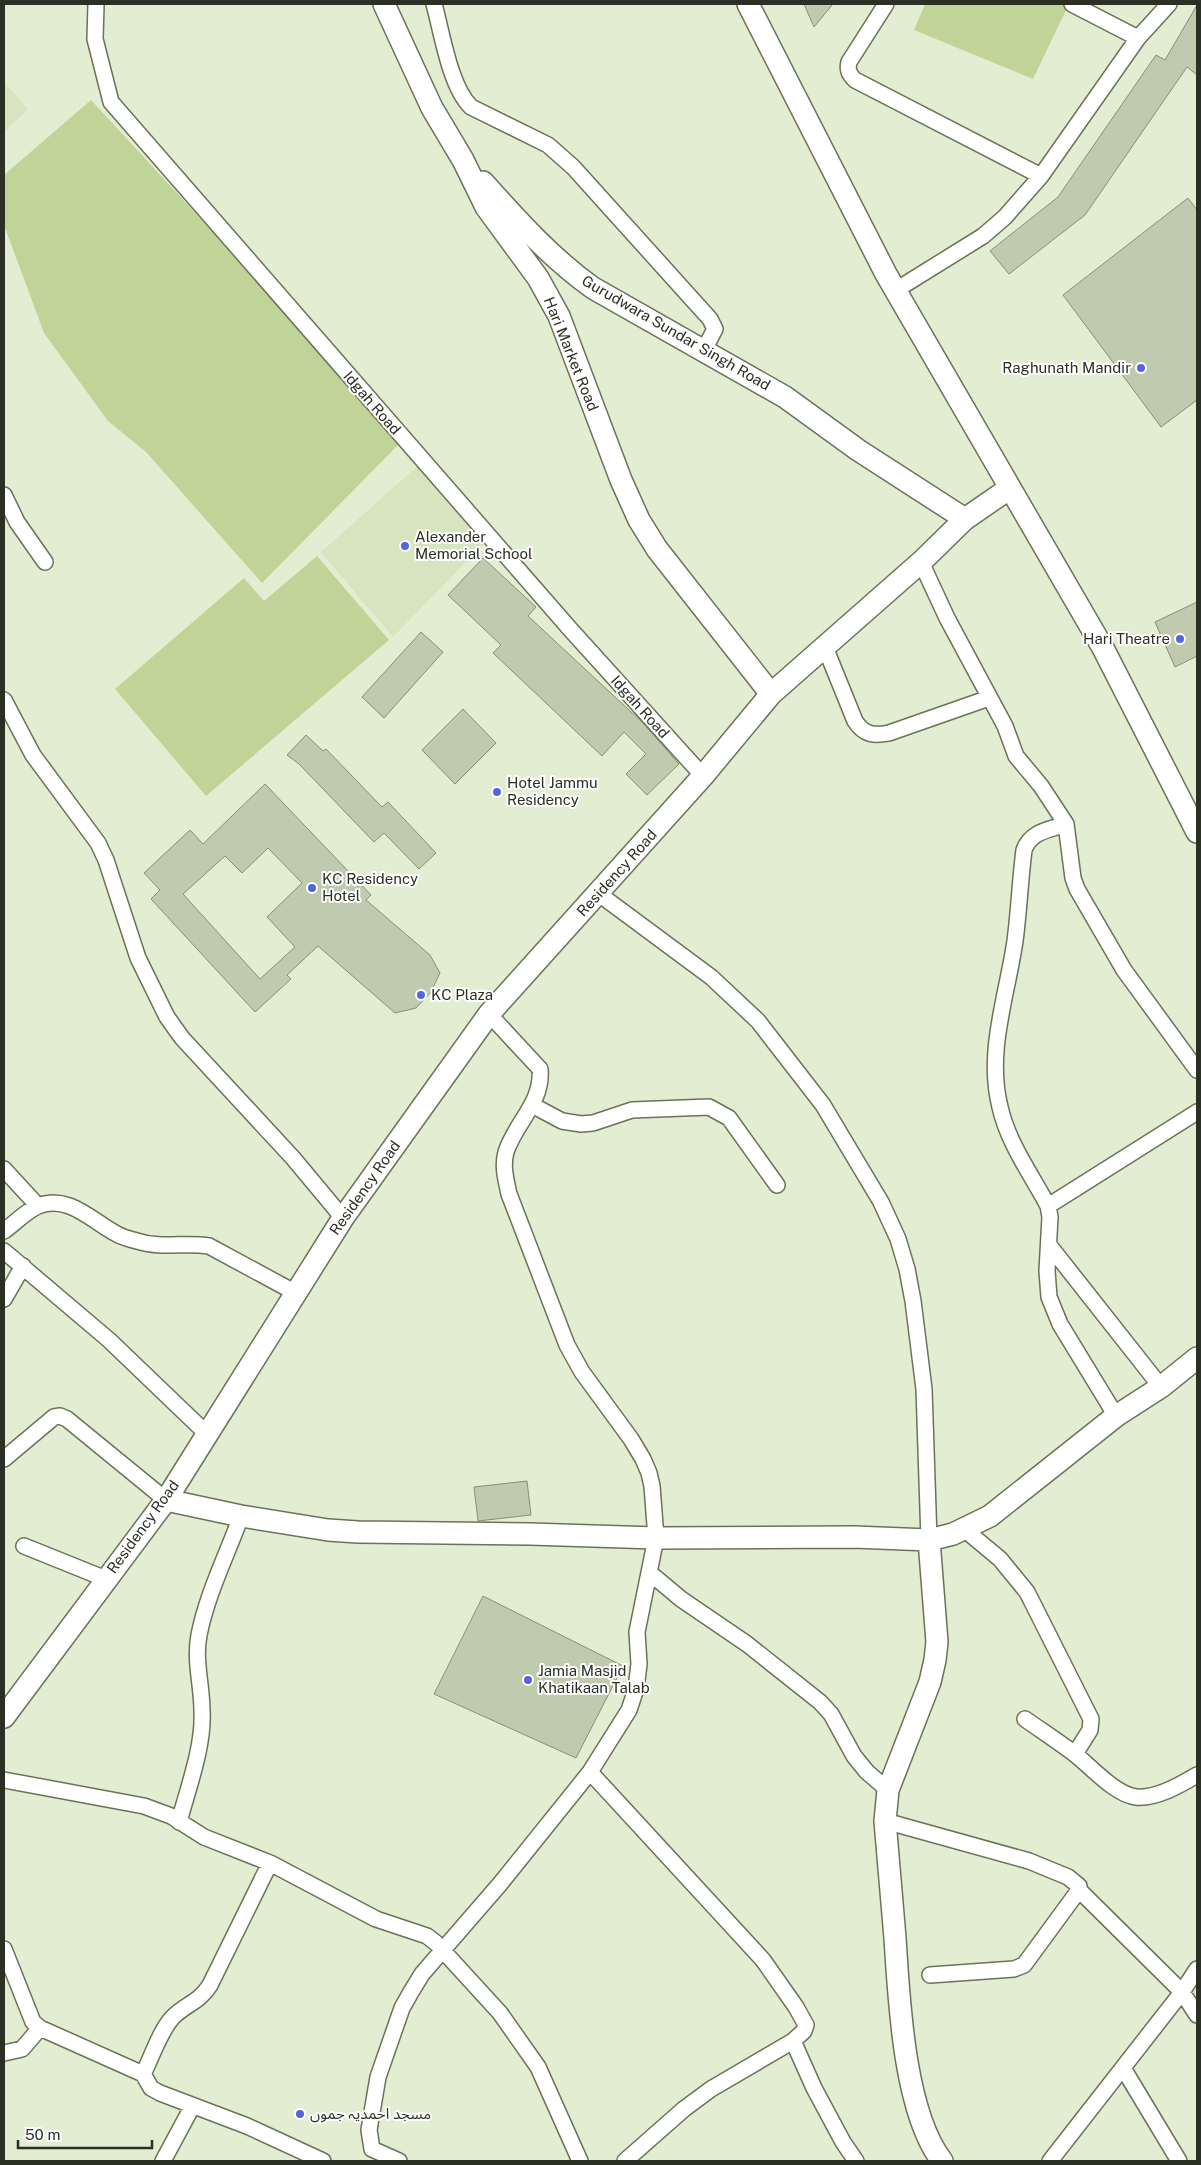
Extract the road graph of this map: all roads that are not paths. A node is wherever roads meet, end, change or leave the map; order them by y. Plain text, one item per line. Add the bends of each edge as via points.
1 (96, 4) edge
2 (384, 4) edge
3 (434, 4) edge
4 (748, 4) edge
5 (886, 4) edge
6 (1072, 4) edge
7 (1169, 4) edge
8 (1138, 38) junction
9 (463, 160) junction
10 (1041, 176) junction
11 (896, 290) junction
12 (704, 350) junction
13 (1010, 488) junction
14 (4, 495) edge
15 (965, 519) junction
16 (45, 562) dead end
17 (921, 562) junction
18 (826, 646) junction
19 (771, 694) junction
20 (989, 698) junction
21 (4, 700) edge
22 (703, 776) junction
23 (1066, 824) junction
24 (1197, 832) edge
25 (599, 894) junction
26 (489, 1014) junction
27 (1197, 1070) edge
28 (532, 1105) junction
29 (1197, 1112) edge
30 (4, 1169) edge
31 (777, 1185) dead end
32 (38, 1206) junction
33 (1048, 1206) junction
34 (343, 1218) junction
35 (4, 1231) edge
36 (1049, 1245) junction
37 (4, 1251) edge
38 (23, 1266) junction
39 (296, 1293) junction
40 (4, 1299) edge
41 (1197, 1358) edge
42 (1161, 1387) junction
43 (1116, 1416) junction
44 (206, 1433) junction
45 (4, 1459) edge
46 (166, 1500) junction
47 (241, 1516) junction
48 (964, 1529) junction
49 (656, 1538) junction
50 (929, 1540) junction
51 (24, 1546) dead end
52 (650, 1573) junction
53 (106, 1579) junction
54 (4, 1717) edge
55 (1025, 1719) dead end
56 (1075, 1754) junction
57 (590, 1772) junction
58 (1197, 1776) edge
59 (4, 1780) edge
60 (888, 1790) junction
61 (885, 1821) junction
62 (179, 1822) junction
63 (270, 1863) junction
64 (1080, 1890) junction
65 (4, 1949) edge
66 (445, 1950) junction
67 (1197, 1969) edge
68 (930, 1975) dead end
69 (1182, 1992) junction
70 (1197, 2015) edge
71 (40, 2028) junction
72 (793, 2041) junction
73 (4, 2053) edge
74 (1123, 2068) junction
75 (143, 2074) junction
76 (192, 2107) junction
77 (368, 2155) edge
78 (163, 2161) edge
79 (323, 2161) edge
80 (399, 2161) edge
81 (580, 2161) edge
82 (625, 2161) edge
83 (856, 2161) edge
84 (942, 2161) edge
85 (1050, 2161) edge
86 (1179, 2161) edge

1 - 22 street, Idgah Road via 95,39 111,102 563,622
2 - 9 street, Hari Market Road via 432,108
3 - 12 street via 456,85 466,102 560,153 710,319 714,329
4 - 11 street
5 - 10 street via 849,62 849,74
6 - 8 street
7 - 8 street
8 - 10 street
9 - 12 street, Gurudwara Sundar Singh Road via 534,239 567,269 594,288
9 - 19 street, Hari Market Road via 486,207 538,278 559,316 621,480 640,520 657,549
10 - 11 street via 1005,217 982,236
11 - 13 street
12 - 15 street, Gurudwara Sundar Singh Road via 785,396 858,450
13 - 15 street, Residency Road
13 - 24 street via 1103,648
14 - 16 street via 17,522
15 - 17 street, Residency Road
17 - 18 street, Residency Road
17 - 20 street
18 - 19 street, Residency Road
18 - 20 street via 855,721 869,734 889,733
19 - 22 street, Residency Road
20 - 23 street via 1005,726 1016,756
21 - 34 street via 33,754 98,843 138,958 167,1017 182,1038 293,1158
22 - 25 street, Residency Road
23 - 27 street via 1077,889 1124,970
23 - 33 street via 1031,837 1024,850 1015,943 996,1048 999,1106 1007,1132
25 - 26 street, Residency Road
25 - 50 street via 711,977 758,1021 823,1105 881,1202 898,1239 913,1301 924,1389
26 - 28 street via 540,1069 539,1086
26 - 34 street, Residency Road
28 - 31 street via 562,1121 582,1124 632,1110 709,1107 729,1118
28 - 49 street via 506,1152 504,1173 509,1194 567,1345 582,1372 644,1459 652,1486
29 - 33 street
30 - 32 street
32 - 35 street
32 - 39 street via 69,1205 116,1234 150,1245 210,1246
33 - 36 street
34 - 39 street, Residency Road
36 - 42 street
36 - 43 street via 1049,1297 1060,1324
37 - 38 street
38 - 40 street
38 - 44 street via 109,1340
39 - 44 street, Residency Road
41 - 42 street
42 - 43 street
43 - 48 street via 990,1516
44 - 46 street, Residency Road
45 - 46 street via 54,1417 60,1416
46 - 47 street
46 - 53 street, Residency Road
47 - 49 street via 358,1532
47 - 62 street via 204,1614 199,1637 197,1659 202,1726
48 - 50 street
48 - 56 street via 1000,1559 1027,1592 1091,1719 1090,1730
49 - 50 street
49 - 52 street
50 - 60 street via 937,1642 935,1660 930,1682
51 - 53 street
52 - 57 street via 636,1632 639,1664 636,1689 629,1710
52 - 60 street via 820,1702 854,1756
53 - 54 street, Residency Road
55 - 56 street
56 - 58 street via 1131,1796 1175,1788
57 - 66 street
57 - 72 street via 763,1960 805,2022 804,2031
59 - 62 street via 144,1806
60 - 61 street
61 - 64 street via 1037,1864 1077,1882
61 - 84 street via 905,2046 923,2129
62 - 63 street via 204,1837
63 - 66 street via 376,1919 427,1936
63 - 75 street via 210,1985 199,2000 172,2018
64 - 68 street via 1024,1965
64 - 69 street
65 - 71 street via 33,2022
66 - 77 street via 422,1974 411,1992 388,2046 373,2102
66 - 81 street via 500,2013 538,2067
67 - 69 street
69 - 70 street
69 - 74 street
71 - 73 street via 22,2049
71 - 75 street
72 - 82 street via 711,2089
72 - 83 street via 814,2088
74 - 85 street
74 - 86 street
75 - 76 street via 151,2088
76 - 78 street
76 - 79 street via 246,2126
77 - 80 street

